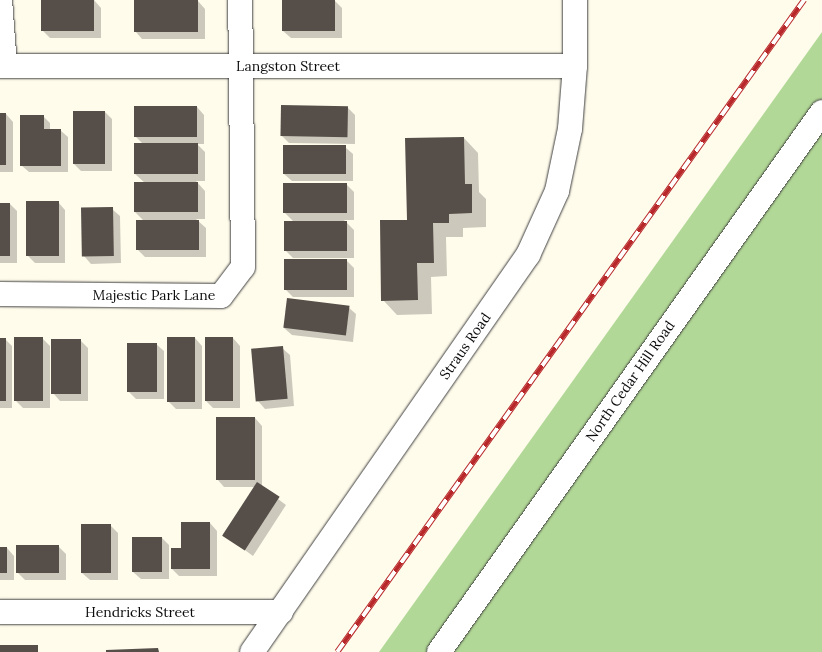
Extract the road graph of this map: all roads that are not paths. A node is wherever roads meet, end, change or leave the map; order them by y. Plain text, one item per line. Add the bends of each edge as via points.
1 (0, 0) edge
2 (240, 0) edge
3 (575, 0) edge
4 (2, 66) edge
5 (241, 66) junction
6 (575, 66) junction
7 (822, 112) edge
8 (0, 294) edge
9 (0, 612) edge
10 (281, 612) junction
11 (252, 652) edge
12 (439, 652) edge

1 - 4 street
2 - 5 street
3 - 6 street, Straus Road
4 - 5 street, Langston Street
5 - 6 street, Langston Street
5 - 8 street, Majestic Park Lane via 243,267 221,296
6 - 10 street, Straus Road via 570,129 557,191 528,255
7 - 12 street, North Cedar Hill Road
9 - 10 street, Hendricks Street
10 - 11 street, Straus Road

